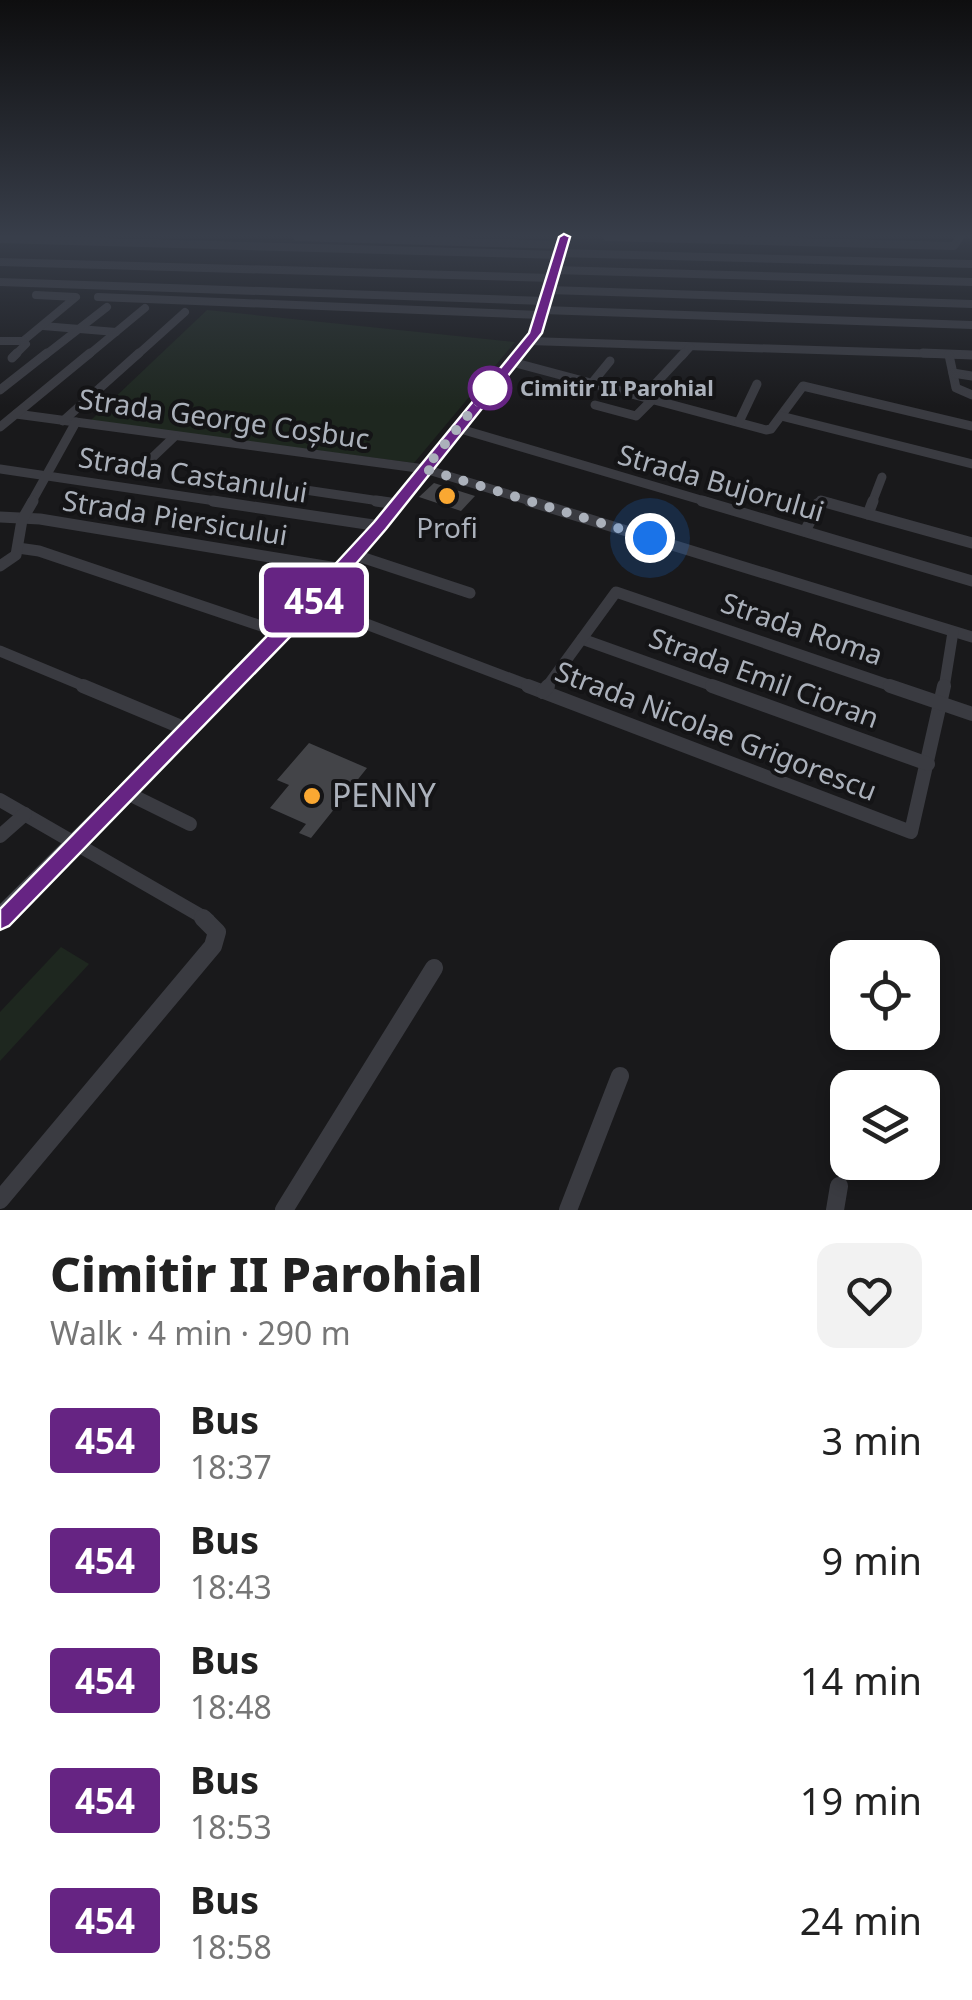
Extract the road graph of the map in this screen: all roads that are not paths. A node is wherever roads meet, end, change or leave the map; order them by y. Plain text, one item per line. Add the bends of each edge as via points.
1 (226, 293) edge
2 (325, 293) edge
3 (546, 293) edge
4 (711, 293) edge
5 (820, 293) edge
6 (36, 295) dead end
7 (98, 297) dead end
8 (219, 302) junction
9 (972, 304) edge
10 (107, 307) dead end
11 (146, 308) dead end
12 (185, 312) dead end
13 (972, 324) edge
14 (43, 326) junction
15 (79, 329) junction
16 (116, 332) junction
17 (0, 341) edge
18 (23, 341) junction
19 (529, 341) junction
20 (690, 346) junction
21 (949, 354) junction
22 (972, 355) edge
23 (12, 358) dead end
24 (610, 361) dead end
25 (512, 362) junction
26 (953, 373) junction
27 (972, 376) edge
28 (592, 383) junction
29 (757, 384) dead end
30 (0, 390) edge
31 (972, 395) edge
32 (649, 397) junction
33 (595, 405) dead end
34 (16, 414) junction
35 (782, 416) junction
36 (63, 421) junction
37 (76, 422) junction
38 (739, 422) junction
39 (972, 426) edge
40 (0, 427) edge
41 (458, 428) junction
42 (175, 436) junction
43 (154, 457) dead end
44 (972, 464) edge
45 (0, 469) edge
46 (425, 469) junction
47 (48, 476) junction
48 (882, 477) dead end
49 (231, 478) dead end
50 (397, 504) junction
51 (868, 514) junction
52 (0, 517) edge
53 (22, 520) junction
54 (380, 526) junction
55 (805, 531) junction
56 (972, 544) edge
57 (18, 548) junction
58 (355, 555) junction
59 (0, 566) edge
60 (343, 568) junction
61 (972, 581) edge
62 (470, 593) dead end
63 (311, 603) junction
64 (282, 632) junction
65 (954, 632) junction
66 (972, 637) edge
67 (582, 638) junction
68 (0, 652) edge
69 (543, 692) junction
70 (941, 704) junction
71 (972, 714) edge
72 (186, 729) junction
73 (928, 764) junction
74 (125, 792) junction
75 (0, 800) edge
76 (25, 814) junction
77 (190, 824) dead end
78 (0, 836) edge
79 (75, 842) junction
80 (0, 918) edge
81 (434, 968) dead end
82 (620, 1076) dead end
83 (839, 1186) dead end
84 (0, 1200) edge
85 (284, 1210) edge
86 (568, 1210) edge
87 (835, 1210) edge

1 - 8 street
2 - 8 street
3 - 19 street
4 - 13 street
5 - 9 street
6 - 14 street via 76,297
7 - 8 street
10 - 15 street
11 - 16 street
12 - 36 street
14 - 15 street
14 - 18 street
15 - 16 street
15 - 30 street
16 - 34 street
17 - 18 street
18 - 23 street
19 - 20 street
19 - 25 street
20 - 21 street
20 - 32 street
21 - 22 street
21 - 26 street
24 - 28 street
25 - 28 street
25 - 41 street
26 - 27 street
26 - 31 street via 956,388
28 - 32 street
29 - 38 street
32 - 33 street via 638,416
32 - 38 street
34 - 36 street, Strada George Coșbuc
34 - 40 street
35 - 38 street via 769,430
35 - 39 street via 802,386
35 - 44 street
36 - 37 street, Strada George Coșbuc
37 - 42 street, Strada George Coșbuc
37 - 47 street
41 - 46 street
41 - 55 street, Strada Bujorului
42 - 43 street
42 - 46 street, Strada George Coșbuc
45 - 47 street, Strada Castanului
46 - 50 street
46 - 65 street, Strada George Coșbuc
47 - 53 street
47 - 54 street, Strada Castanului
48 - 51 street
49 - 50 street
50 - 54 street
51 - 55 street via 819,501
51 - 56 street
52 - 53 street, Strada Piersicului
53 - 57 street
53 - 60 street, Strada Piersicului
54 - 58 street
55 - 61 street, Strada Bujorului
57 - 59 street
57 - 64 street
58 - 60 street
58 - 62 street
60 - 63 street
63 - 64 street
63 - 69 street, Strada Nicolae Grigorescu
64 - 72 street
65 - 66 street, Strada George Coșbuc
65 - 70 street, Strada Nicolae Grigorescu
67 - 69 street
67 - 70 street, Strada Roma via 616,592
67 - 73 street, Strada Emil Cioran
68 - 72 street
69 - 73 street, Strada Nicolae Grigorescu via 911,832
70 - 71 street, Strada Roma
70 - 73 street, Strada Nicolae Grigorescu
72 - 74 street
74 - 77 street
74 - 79 street
75 - 76 street
76 - 78 street
76 - 79 street
79 - 80 street
79 - 84 street via 209,921 216,939
81 - 85 street
82 - 86 street
83 - 87 street

